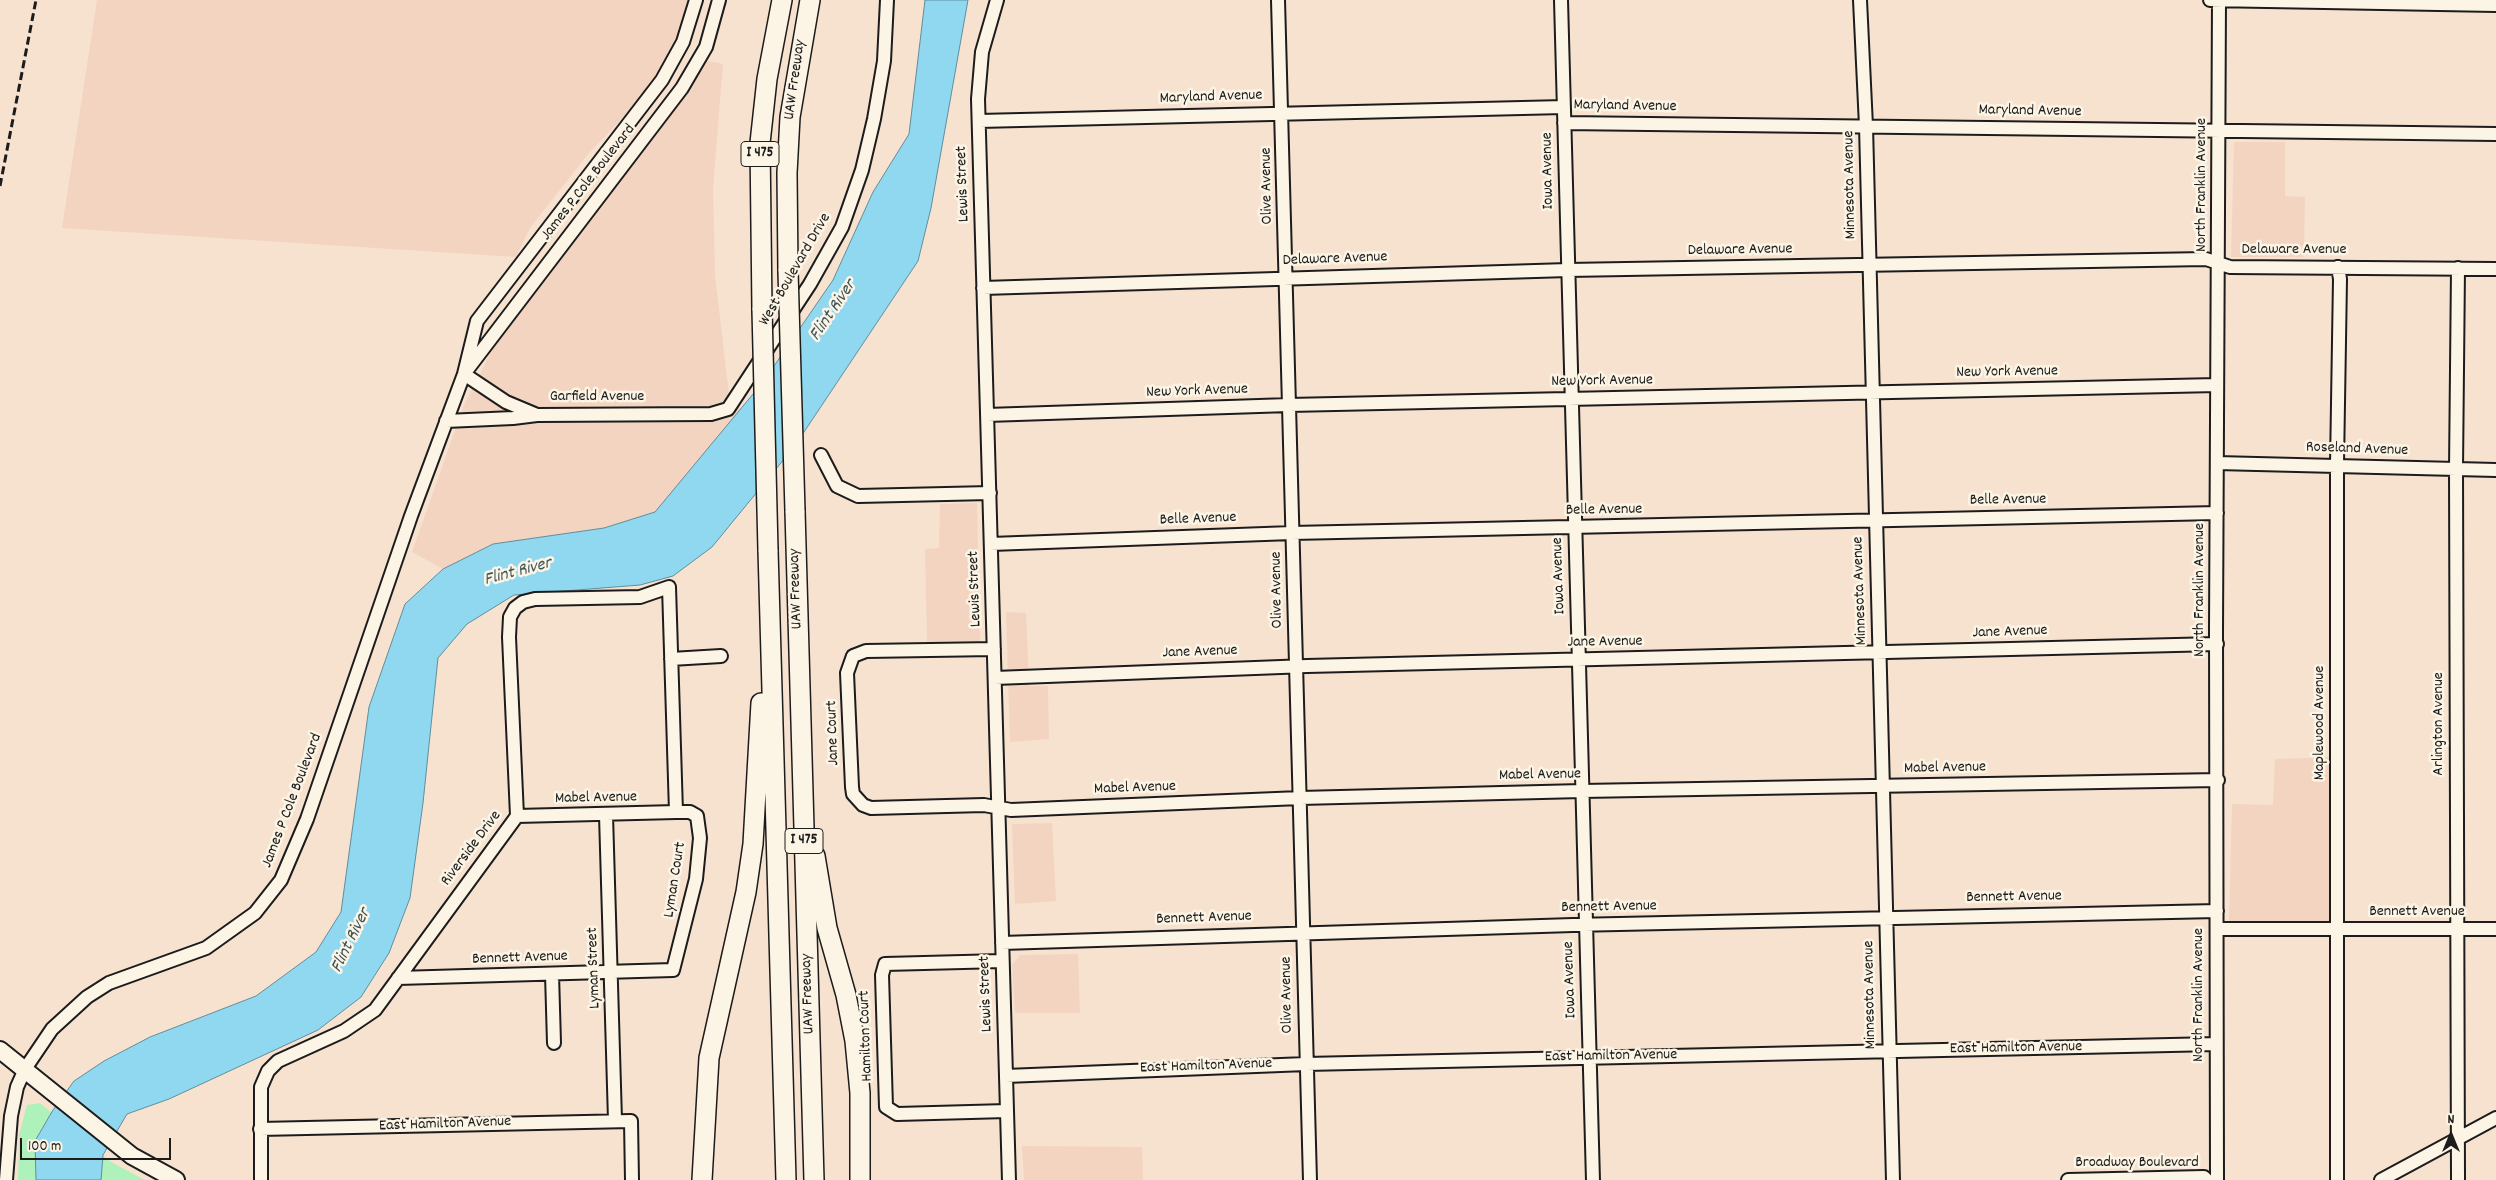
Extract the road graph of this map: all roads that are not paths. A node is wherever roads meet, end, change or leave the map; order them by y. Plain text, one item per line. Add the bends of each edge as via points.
1 (696, 0) edge
2 (719, 0) edge
3 (782, 0) edge
4 (810, 0) edge
5 (887, 0) edge
6 (997, 0) edge
7 (1278, 0) edge
8 (1561, 0) edge
9 (1860, 0) edge
10 (2210, 0) edge
11 (2219, 0) edge
12 (2496, 5) edge
13 (1564, 107) junction
14 (1282, 113) junction
15 (979, 122) junction
16 (1564, 123) junction
17 (1866, 126) junction
18 (2219, 132) junction
19 (2496, 134) edge
20 (2219, 262) junction
21 (1869, 265) junction
22 (2338, 267) junction
23 (2458, 268) junction
24 (2496, 269) edge
25 (1568, 270) junction
26 (1286, 278) junction
27 (983, 288) junction
28 (464, 374) junction
29 (2218, 385) junction
30 (1872, 392) junction
31 (1571, 398) junction
32 (1289, 405) junction
33 (711, 414) joint
34 (537, 415) junction
35 (987, 415) junction
36 (446, 421) junction
37 (821, 455) dead end
38 (2217, 463) junction
39 (2337, 466) junction
40 (2456, 470) junction
41 (2496, 470) edge
42 (990, 493) junction
43 (2217, 512) junction
44 (1875, 520) junction
45 (1574, 528) junction
46 (1292, 533) junction
47 (991, 544) junction
48 (768, 577) junction
49 (2217, 644) junction
50 (994, 649) junction
51 (1879, 653) junction
52 (721, 656) dead end
53 (671, 659) junction
54 (1579, 660) junction
55 (1296, 666) junction
56 (995, 678) junction
57 (802, 774) junction
58 (2218, 780) junction
59 (1882, 786) junction
60 (1582, 791) junction
61 (1300, 798) junction
62 (863, 806) joint
63 (998, 808) junction
64 (676, 812) junction
65 (606, 815) junction
66 (516, 816) junction
67 (2217, 911) junction
68 (1886, 917) junction
69 (1585, 924) junction
70 (2217, 929) junction
71 (2338, 929) junction
72 (2496, 929) edge
73 (2456, 930) junction
74 (1302, 932) junction
75 (1002, 943) junction
76 (1002, 961) junction
77 (673, 970) joint
78 (611, 971) junction
79 (552, 974) junction
80 (398, 978) junction
81 (554, 1043) dead end
82 (2216, 1044) junction
83 (0, 1050) edge
84 (1889, 1052) junction
85 (1589, 1058) junction
86 (1306, 1064) junction
87 (24, 1069) junction
88 (1006, 1076) junction
89 (1007, 1111) junction
90 (2496, 1118) edge
91 (615, 1120) junction
92 (260, 1129) junction
93 (2458, 1139) junction
94 (787, 1175) edge
95 (814, 1176) edge
96 (6, 1180) edge
97 (176, 1180) edge
98 (261, 1180) edge
99 (632, 1180) edge
100 (702, 1180) edge
101 (860, 1180) edge
102 (1009, 1180) edge
103 (1310, 1180) edge
104 (1593, 1180) edge
105 (1893, 1180) edge
106 (2068, 1180) edge
107 (2207, 1180) edge
108 (2217, 1180) edge
109 (2337, 1180) edge
110 (2380, 1180) edge
111 (2458, 1180) edge

1 - 28 street, James P Cole Boulevard via 683,42 662,80 477,321
2 - 28 street, James P Cole Boulevard via 706,48 682,88
3 - 48 highway, UAW Freeway / I 475, bridge via 767,79 760,143
4 - 57 highway, UAW Freeway / I 475, bridge via 790,118 787,172
5 - 33 street, West Boulevard Drive via 884,61 874,119 862,170 842,227 810,284 728,408
6 - 15 street, Lewis Street via 982,52
7 - 14 street, Olive Avenue
8 - 13 street, Iowa Avenue
9 - 17 street, Minnesota Avenue
10 - 11 street
11 - 12 street
11 - 18 street, North Franklin Avenue
13 - 14 street, Maryland Avenue
13 - 16 street, Iowa Avenue
14 - 15 street, Maryland Avenue
14 - 26 street, Olive Avenue
15 - 27 street, Lewis Street
16 - 17 street, Maryland Avenue
16 - 25 street, Iowa Avenue
17 - 18 street, Maryland Avenue
17 - 21 street, Minnesota Avenue
18 - 19 street, Maryland Avenue
18 - 20 street, North Franklin Avenue
20 - 21 street, Delaware Avenue via 2206,259
20 - 22 street, Delaware Avenue via 2230,267
20 - 29 street, North Franklin Avenue
21 - 25 street, Delaware Avenue
21 - 30 street, Minnesota Avenue
22 - 23 street, Delaware Avenue
22 - 39 street, Maplewood Avenue
23 - 24 street, Delaware Avenue
23 - 40 street, Arlington Avenue
25 - 26 street, Delaware Avenue
25 - 31 street, Iowa Avenue
26 - 27 street, Delaware Avenue
26 - 32 street, Olive Avenue
27 - 35 street, Lewis Street
28 - 34 street, Garfield Avenue via 506,402
28 - 36 street, James P Cole Boulevard
29 - 30 street, New York Avenue
29 - 38 street, North Franklin Avenue
30 - 31 street, New York Avenue
30 - 44 street, Minnesota Avenue
31 - 32 street, New York Avenue
31 - 45 street, Iowa Avenue
32 - 35 street, New York Avenue
32 - 46 street, Olive Avenue
33 - 34 street, Garfield Avenue
34 - 36 street
35 - 42 street, Lewis Street
36 - 87 street, James P Cole Boulevard via 307,819 281,880 255,913 206,948 109,983 87,997 52,1029
37 - 42 street via 837,486 858,496
38 - 39 street, Roseland Avenue
38 - 43 street, North Franklin Avenue
39 - 40 street, Roseland Avenue
39 - 71 street, Maplewood Avenue
40 - 41 street, Roseland Avenue
40 - 73 street, Arlington Avenue
42 - 47 street, Lewis Street
43 - 44 street, Belle Avenue
43 - 49 street, North Franklin Avenue
44 - 45 street, Belle Avenue
44 - 51 street, Minnesota Avenue
45 - 46 street, Belle Avenue
45 - 54 street, Iowa Avenue
46 - 47 street, Belle Avenue
46 - 55 street, Olive Avenue
47 - 50 street, Lewis Street
48 - 94 highway, UAW Freeway / I 475
48 - 100 highway via 753,844 746,892 709,1058
49 - 51 street, Jane Avenue
49 - 58 street, North Franklin Avenue
50 - 56 street, Lewis Street
50 - 62 street, Jane Court via 866,652 853,656 847,672 852,787 853,794
51 - 54 street, Jane Avenue
51 - 59 street, Minnesota Avenue
52 - 53 street
53 - 64 street
53 - 66 street, Riverside Drive via 669,587 640,597 535,599 515,608 510,617 509,637
54 - 55 street, Jane Avenue
54 - 60 street, Iowa Avenue
55 - 56 street, Jane Avenue
55 - 61 street, Olive Avenue
56 - 63 street, Lewis Street
57 - 95 highway, UAW Freeway / I 475
57 - 101 highway via 827,928 855,1041 860,1093
58 - 59 street, Mabel Avenue
58 - 67 street, North Franklin Avenue
59 - 60 street, Mabel Avenue
59 - 68 street, Minnesota Avenue
60 - 61 street, Mabel Avenue
60 - 69 street, Iowa Avenue
61 - 63 street, Mabel Avenue
61 - 74 street, Olive Avenue
62 - 63 street, Mabel Avenue via 984,805
63 - 75 street, Lewis Street
64 - 65 street, Mabel Avenue
64 - 77 street, Lyman Court via 690,812 697,816 700,838 696,879
65 - 66 street, Mabel Avenue
65 - 78 street, Lyman Street
66 - 80 street, Riverside Drive
67 - 68 street, Bennett Avenue
67 - 70 street, North Franklin Avenue
68 - 69 street, Bennett Avenue
68 - 84 street, Minnesota Avenue
69 - 74 street, Bennett Avenue
69 - 85 street, Iowa Avenue
70 - 71 street, Bennett Avenue
70 - 82 street, North Franklin Avenue
71 - 73 street, Bennett Avenue
71 - 109 street, Maplewood Avenue
72 - 73 street, Bennett Avenue
73 - 93 street, Arlington Avenue
74 - 75 street, Bennett Avenue
74 - 86 street, Olive Avenue
75 - 76 street, Lewis Street
76 - 88 street, Lewis Street
76 - 89 street, Hamilton Court via 884,964 886,1107 897,1114
77 - 78 street, Bennett Avenue
78 - 79 street, Bennett Avenue
78 - 91 street, Lyman Street
79 - 80 street, Bennett Avenue
79 - 81 street
80 - 92 street, Riverside Drive via 375,1010 344,1031 278,1061 261,1087
82 - 84 street, East Hamilton Avenue
82 - 108 street, North Franklin Avenue
83 - 87 main road
84 - 85 street, East Hamilton Avenue
84 - 105 street, Minnesota Avenue
85 - 86 street, East Hamilton Avenue
85 - 104 street, Iowa Avenue
86 - 88 street, East Hamilton Avenue
86 - 103 street, Olive Avenue
87 - 96 street, James P Cole Boulevard via 11,1116
87 - 97 main road via 114,1143
88 - 89 street, Lewis Street
89 - 102 street, Lewis Street
90 - 93 street
91 - 92 street, East Hamilton Avenue
91 - 99 street, East Hamilton Avenue via 631,1121
92 - 98 street, Riverside Drive
93 - 110 street
93 - 111 street, Arlington Avenue
106 - 107 street, Broadway Boulevard via 2204,1177

